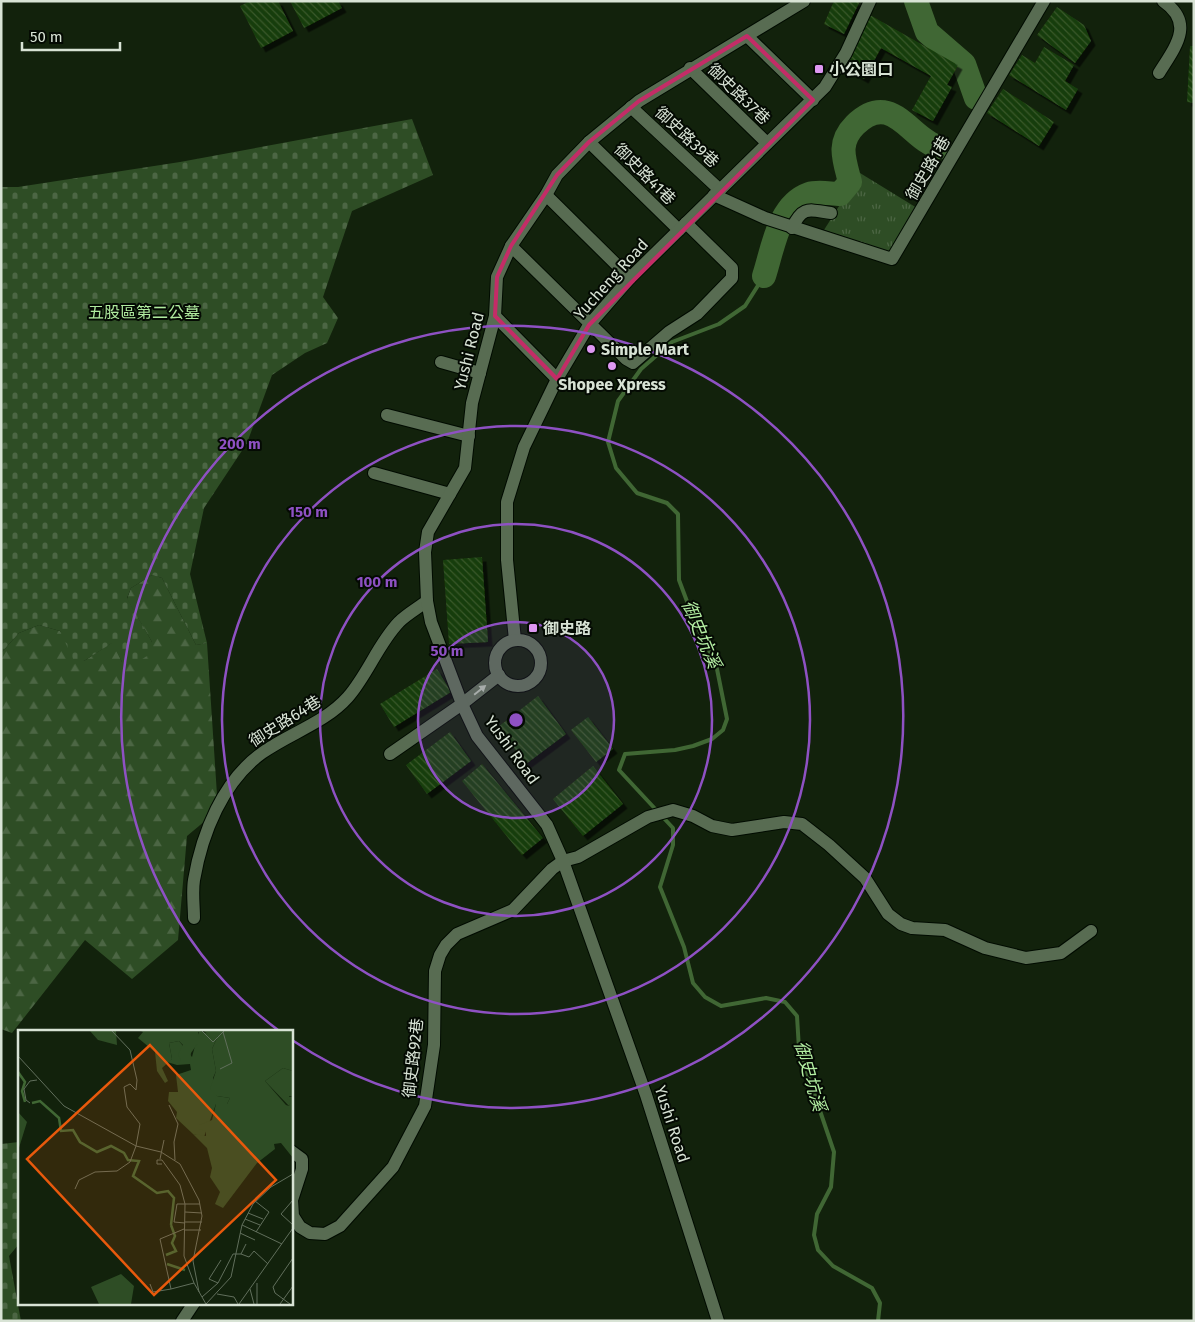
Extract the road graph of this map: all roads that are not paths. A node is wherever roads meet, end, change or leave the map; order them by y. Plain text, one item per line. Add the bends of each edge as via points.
1 (804, 1) edge
2 (870, 1) edge
3 (1044, 1) edge
4 (1163, 1) edge
5 (747, 36) junction
6 (690, 68) junction
7 (1159, 73) dead end
8 (813, 100) junction
9 (631, 107) junction
10 (589, 142) junction
11 (767, 143) junction
12 (717, 192) junction
13 (546, 195) junction
14 (831, 213) dead end
15 (682, 226) junction
16 (792, 228) junction
17 (511, 246) junction
18 (630, 278) junction
19 (495, 316) junction
20 (589, 325) junction
21 (441, 362) dead end
22 (480, 373) junction
23 (557, 379) junction
24 (387, 415) dead end
25 (469, 436) junction
26 (374, 473) dead end
27 (450, 494) junction
28 (427, 601) junction
29 (515, 640) junction
30 (499, 675) junction
31 (462, 704) junction
32 (390, 754) dead end
33 (563, 861) junction
34 (194, 918) dead end
35 (1091, 931) dead end
36 (292, 1152) edge
37 (292, 1200) edge
38 (292, 1200) edge
39 (193, 1304) edge
40 (182, 1321) edge
41 (718, 1321) edge

1 - 5 street, Yushi Road
2 - 8 street, Yucheng Road via 846,53
3 - 16 street, 御史路1巷 via 892,259
4 - 7 street via 1173,7 1183,21 1185,32
5 - 6 street, Yushi Road
5 - 8 street
6 - 9 street, Yushi Road
6 - 11 street, 御史路37巷
8 - 11 street, Yucheng Road
9 - 10 street, Yushi Road
9 - 12 street, 御史路39巷
10 - 13 street, Yushi Road via 557,175
10 - 15 street, 御史路41巷
11 - 12 street, Yucheng Road
12 - 15 street, Yucheng Road
12 - 16 street, 御史路39巷 via 765,218
13 - 17 street, Yushi Road
13 - 18 street
14 - 16 street via 806,210 798,214
15 - 18 street, Yucheng Road
15 - 20 street, 御史路41巷 via 732,268 732,278 697,314 633,363
17 - 19 street, Yushi Road via 497,277
17 - 20 street
18 - 20 street, Yucheng Road
19 - 22 street, Yushi Road
19 - 23 street
20 - 23 street, Yucheng Road
21 - 22 street
22 - 25 street, Yushi Road via 472,404
23 - 29 street, Yucheng Road via 524,447 507,502 507,560
24 - 25 street
25 - 27 street, Yushi Road via 465,468
26 - 27 street
27 - 28 street, Yushi Road via 428,532 425,552
28 - 31 street, Yushi Road via 431,622
28 - 34 street, 御史路64巷 via 400,622 381,645 368,671 347,698 320,720 263,752 239,772 210,820 194,881
29 - 30 street via 503,646 496,656
29 - 30 street via 528,642 538,650 541,663 537,675 521,685 508,683
31 -> 30 street
31 - 32 street
31 - 33 street, Yushi Road via 477,736 547,825
33 - 35 street via 578,857 648,817 673,810 712,826 732,830 784,822 802,824 865,878 888,914 901,924 945,930 985,948 1026,958 1061,953
33 - 38 street, 御史路92巷 via 513,910 457,934 440,955 435,971 434,1045 425,1106 393,1167 340,1226 325,1234 310,1233 300,1226 293,1216
33 - 41 street, Yushi Road via 646,1095
36 - 37 street, 御史路92巷 via 302,1159
39 - 40 street

